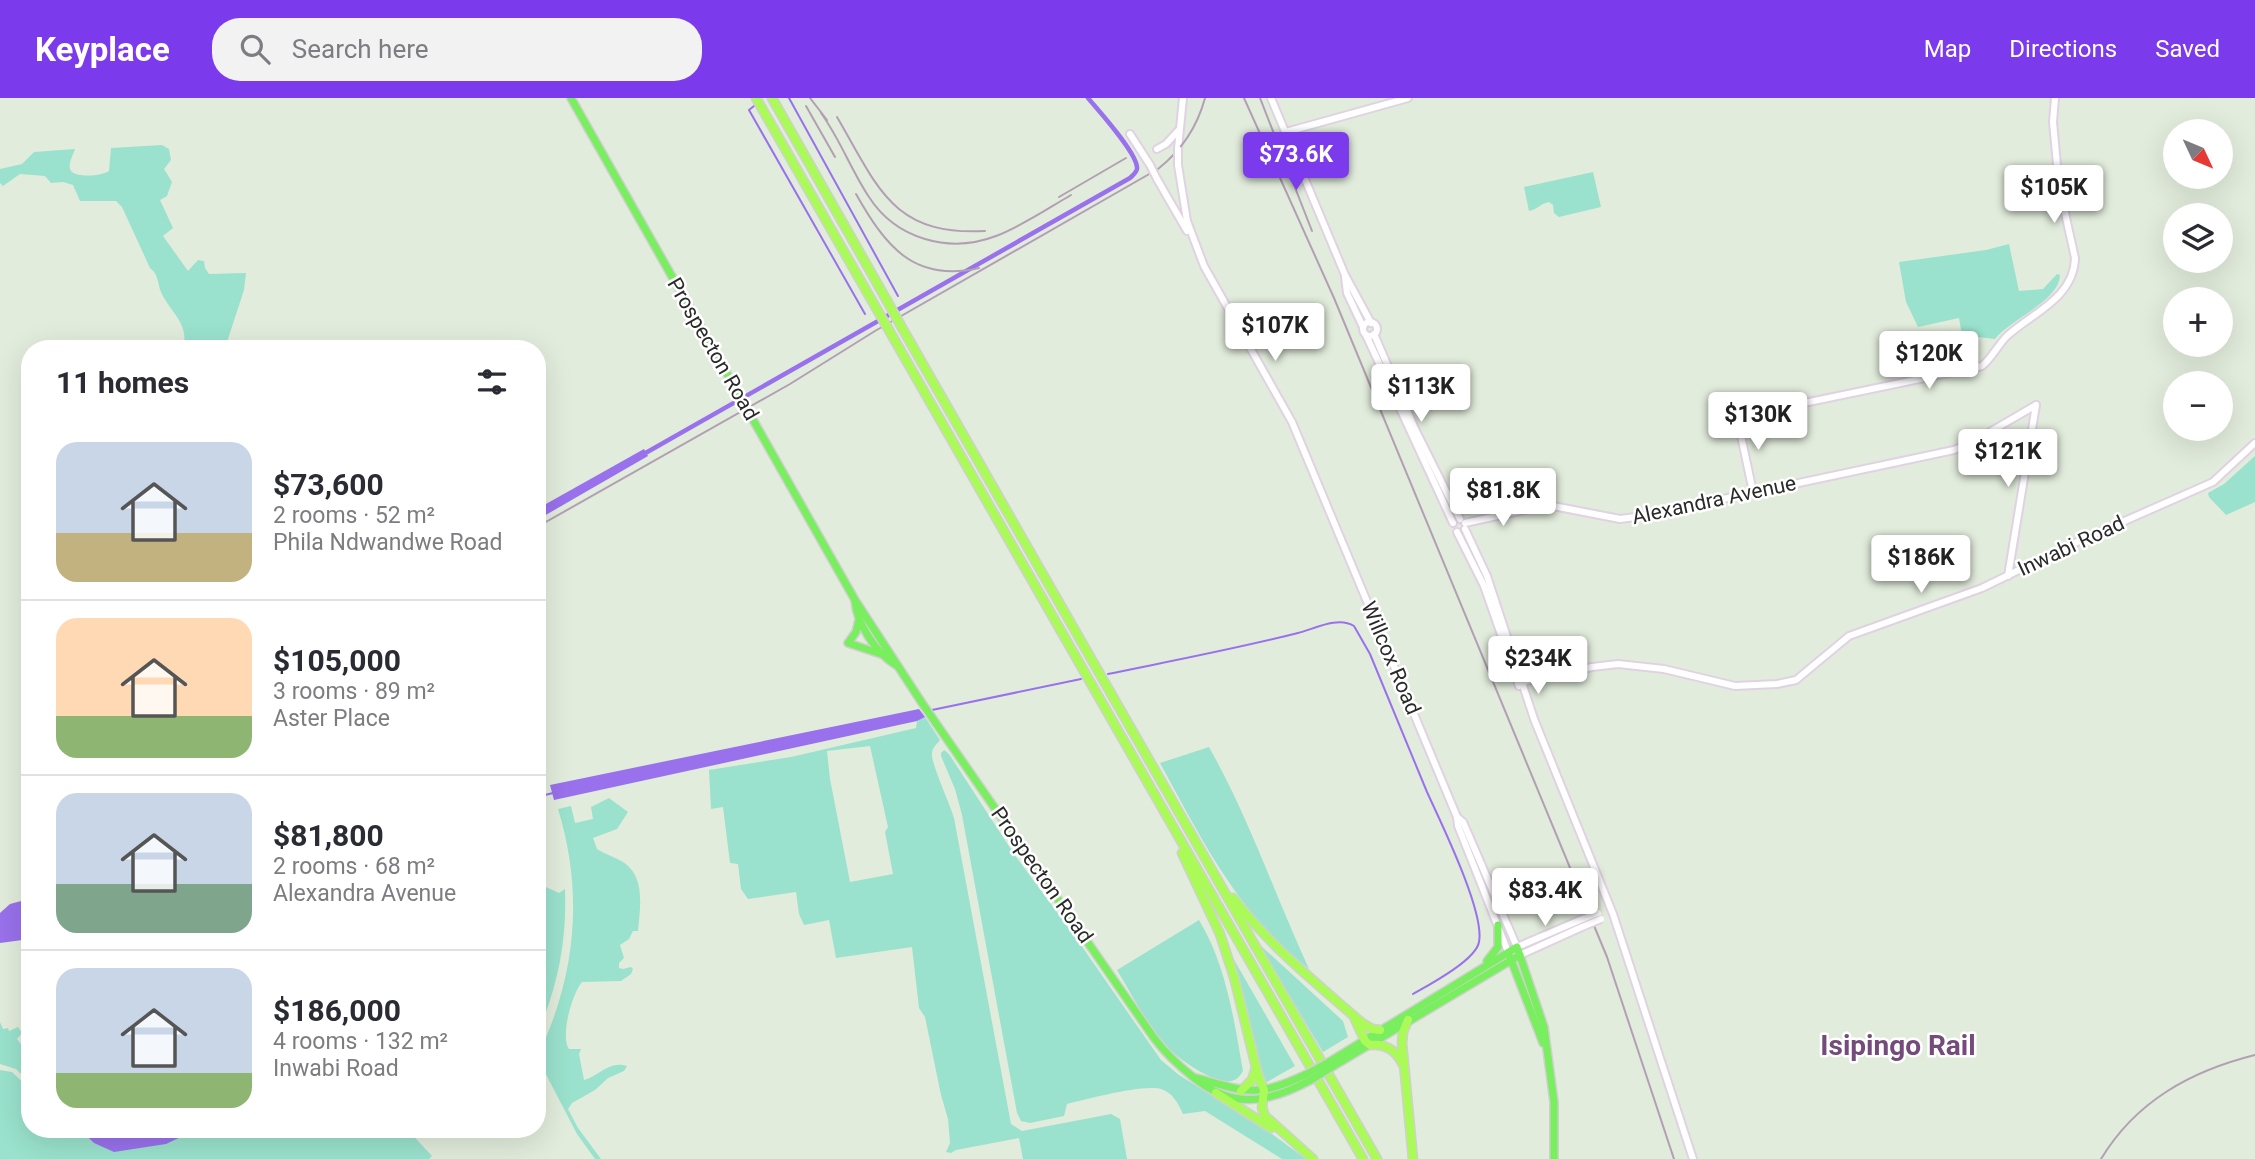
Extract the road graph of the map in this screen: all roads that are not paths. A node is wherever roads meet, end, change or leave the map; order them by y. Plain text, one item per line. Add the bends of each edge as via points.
1 (571, 98) edge
2 (756, 98) edge
3 (772, 98) edge
4 (1183, 98) edge
5 (1271, 98) edge
6 (1408, 98) edge
7 (2055, 98) edge
8 (1178, 131) junction
9 (1286, 132) junction
10 (1130, 134) dead end
11 (1157, 149) dead end
12 (1194, 241) junction
13 (1345, 275) junction
14 (1371, 323) junction
15 (1363, 327) junction
16 (1374, 334) junction
17 (1366, 335) junction
18 (2255, 443) edge
19 (1753, 492) junction
20 (1453, 523) junction
21 (1463, 524) junction
22 (1457, 532) junction
23 (2008, 576) junction
24 (855, 600) junction
25 (859, 619) junction
26 (884, 655) junction
27 (898, 666) junction
28 (1520, 683) junction
29 (1457, 817) junction
30 (1178, 835) junction
31 (1218, 879) junction
32 (1612, 911) junction
33 (1498, 925) junction
34 (1518, 951) junction
35 (1510, 956) junction
36 (1479, 969) junction
37 (1352, 1015) junction
38 (1408, 1020) junction
39 (1380, 1030) junction
40 (1367, 1043) junction
41 (1549, 1057) junction
42 (1256, 1068) junction
43 (1404, 1069) junction
44 (1193, 1077) junction
45 (1241, 1091) junction
46 (1216, 1093) junction
47 (1264, 1095) junction
48 (1286, 1137) junction
49 (1313, 1159) edge
50 (1363, 1159) edge
51 (1377, 1159) edge
52 (1413, 1159) edge
53 (1554, 1159) edge
54 (1693, 1159) edge

1 - 24 main road, Prospecton Road
2 - 30 highway, bridge
3 - 31 highway, bridge
4 - 8 street
5 - 9 street
6 - 9 street
7 - 19 street via 2059,177 2075,258 2069,279 2053,302 2010,334 1982,366 1737,417
8 - 11 street
8 - 12 street, bridge via 1181,190
9 - 13 street
10 - 12 street, bridge
12 - 29 street, Willcox Road via 1210,280 1292,422
13 - 14 street
13 - 15 street
14 - 15 street
14 - 16 street via 1376,326
15 - 17 street
16 - 17 street
16 - 21 street
17 - 20 street
18 - 23 street, Inwabi Road via 2213,482
19 - 21 street, Alexandra Avenue via 1627,519 1548,505
19 - 23 street, Alexandra Avenue via 1954,450 2036,405
20 - 21 street
20 - 22 street
21 - 22 street
21 - 28 street via 1487,576
22 - 28 street via 1484,586
23 - 28 street, Inwabi Road via 1849,636 1806,674 1788,682 1735,685 1618,664
24 - 25 main road
24 - 27 main road, Prospecton Road
25 - 26 main road
25 - 26 main road via 848,643
26 - 27 main road
27 - 44 main road, Prospecton Road via 1154,1038
28 - 32 street
29 - 33 street, Willcox Road
29 - 34 street, Willcox Road
30 - 42 highway via 1177,843 1220,934
30 - 50 highway
31 - 37 highway via 1268,940
31 - 51 highway
32 - 34 street, Prospecton Road, bridge
32 - 54 street
33 - 35 street, Willcox Road
33 - 36 main road via 1496,952
34 - 35 main road, Prospecton Road
34 - 41 main road via 1544,1027
35 - 36 main road, Prospecton Road
35 - 38 main road, Prospecton Road
35 - 41 main road
36 - 39 main road, Prospecton Road
37 - 39 highway
37 - 40 highway
38 - 40 main road, Prospecton Road
38 - 43 highway via 1403,1032
39 - 40 main road, Prospecton Road
40 - 43 highway via 1390,1048
40 - 47 main road, Prospecton Road, bridge via 1309,1077
41 - 53 main road
42 - 45 highway
42 - 47 highway
43 - 52 highway
44 - 45 main road, Prospecton Road
44 - 46 main road, Prospecton Road
45 - 47 main road, Prospecton Road
46 - 47 main road, Prospecton Road via 1240,1099
46 - 48 highway
47 - 48 highway via 1265,1116
48 - 49 highway

